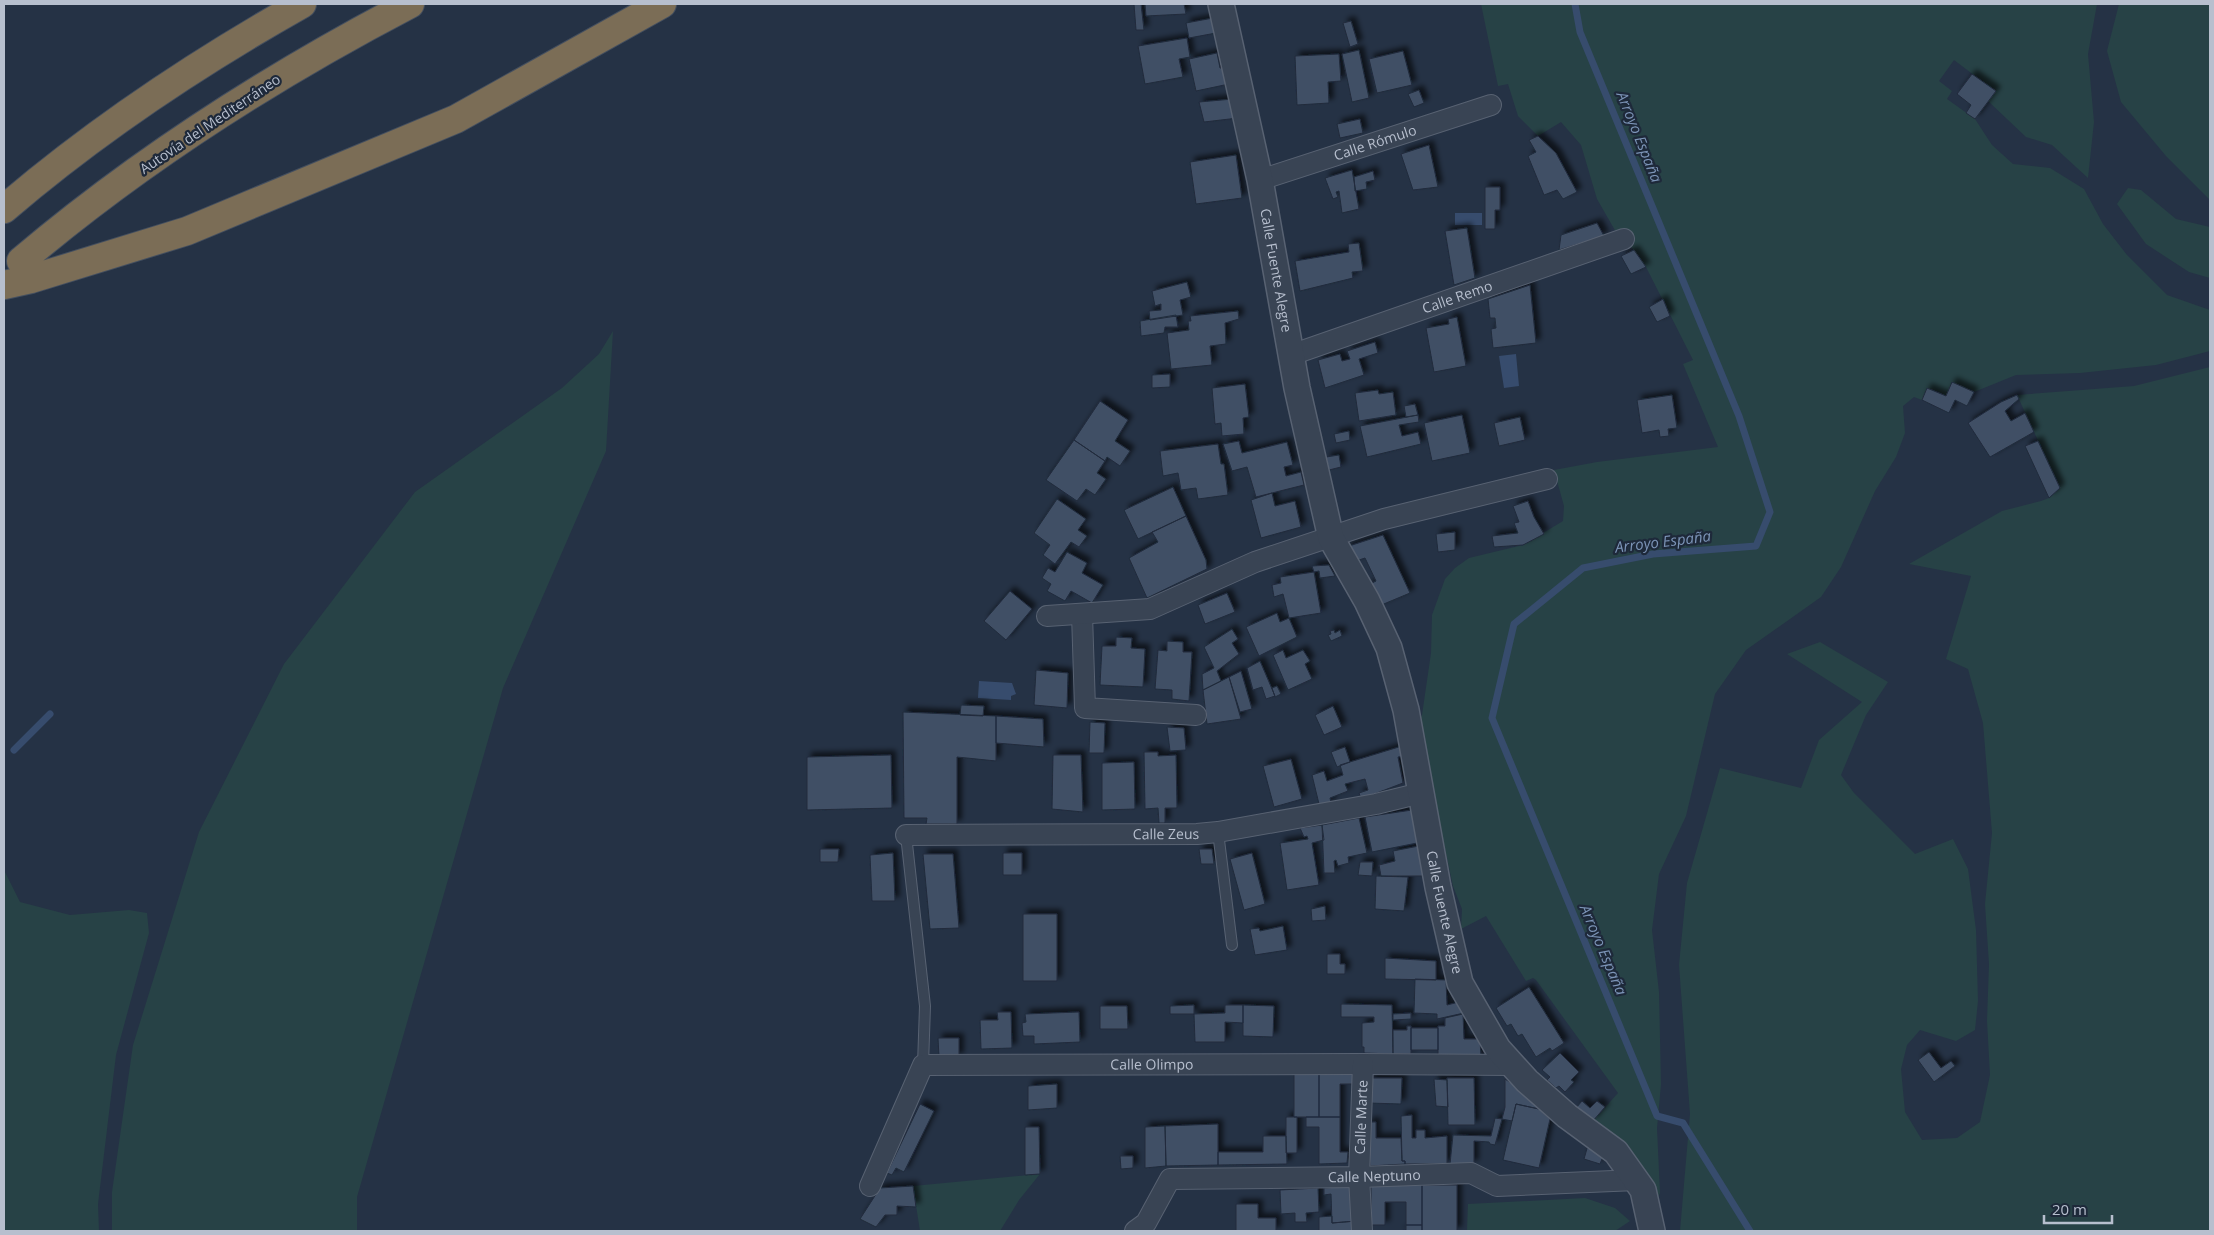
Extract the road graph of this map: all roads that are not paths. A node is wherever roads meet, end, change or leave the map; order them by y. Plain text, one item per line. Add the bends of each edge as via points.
1 (302, 4) edge
2 (410, 4) edge
3 (662, 4) edge
4 (1221, 4) edge
5 (1491, 105) dead end
6 (1260, 180) junction
7 (4, 209) edge
8 (1624, 239) dead end
9 (21, 261) dead end
10 (4, 285) edge
11 (1291, 355) junction
12 (1547, 479) dead end
13 (1331, 538) junction
14 (1082, 614) junction
15 (1047, 616) dead end
16 (1196, 715) dead end
17 (1421, 793) junction
18 (1218, 832) junction
19 (906, 834) joint
20 (1232, 945) dead end
21 (1362, 1064) junction
22 (923, 1065) junction
23 (1513, 1065) junction
24 (1360, 1177) junction
25 (1638, 1180) junction
26 (870, 1186) dead end
27 (1135, 1231) edge
28 (1362, 1231) edge
29 (1652, 1231) edge

1 - 7 highway via 141,104
2 - 9 highway, Autovía del Mediterráneo via 235,104 70,220
3 - 10 highway via 456,119 187,231
4 - 6 street, Calle Fuente Alegre
5 - 6 street, Calle Rómulo
6 - 11 street, Calle Fuente Alegre
8 - 11 street, Calle Remo
11 - 13 street, Calle Fuente Alegre
12 - 13 street via 1384,519
13 - 14 street via 1255,562 1150,609
13 - 17 street, Calle Fuente Alegre via 1389,648 1406,710
14 - 15 street
14 - 16 street via 1085,708
17 - 18 street, Calle Zeus
17 - 23 street, Calle Fuente Alegre via 1460,983 1498,1049
18 - 19 street, Calle Zeus
18 - 20 lane
19 - 22 lane via 925,1006
21 - 22 street, Calle Olimpo
21 - 23 street, Calle Olimpo
21 - 24 street, Calle Marte
22 - 26 street
23 - 25 street, Calle Fuente Alegre via 1567,1116 1616,1152
24 - 25 street, Calle Neptuno via 1471,1173 1497,1186
24 - 27 street, Calle Neptuno via 1170,1179 1146,1222
24 - 28 street, Calle Marte
25 - 29 street, Calle Fuente Alegre via 1644,1190

